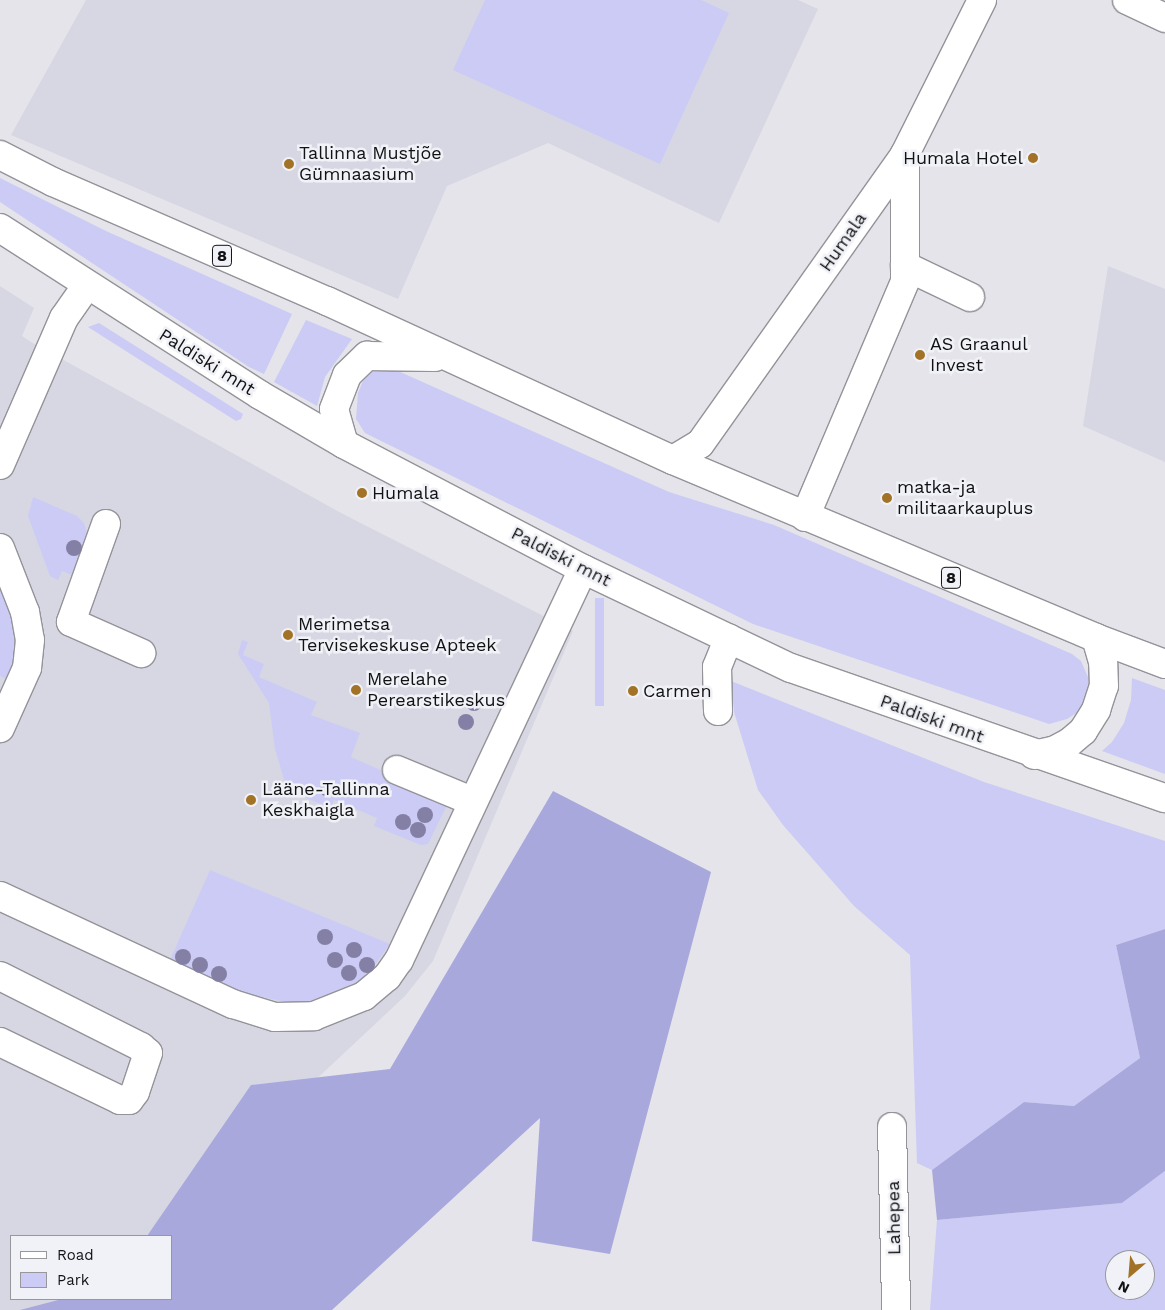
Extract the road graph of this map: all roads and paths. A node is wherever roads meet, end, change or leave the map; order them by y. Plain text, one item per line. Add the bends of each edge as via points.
1 (982, 0) edge
2 (1127, 0) edge
3 (1165, 18) edge
4 (905, 154) junction
5 (0, 155) edge
6 (0, 228) edge
7 (905, 266) junction
8 (86, 286) junction
9 (970, 297) dead end
10 (444, 357) junction
11 (344, 444) junction
12 (673, 460) junction
13 (0, 465) edge
14 (805, 517) junction
15 (106, 524) dead end
16 (0, 548) edge
17 (583, 569) junction
18 (729, 638) junction
19 (1096, 638) junction
20 (141, 653) dead end
21 (1165, 664) edge
22 (718, 711) dead end
23 (0, 728) edge
24 (1034, 755) junction
25 (397, 770) dead end
26 (1165, 798) edge
27 (472, 801) junction
28 (0, 896) edge
29 (0, 976) edge
30 (0, 1042) edge
31 (892, 1127) dead end
32 (896, 1310) edge

1 - 4 main road, Humala
2 - 3 main road
4 - 7 main road
4 - 12 main road, Humala via 700,444
5 - 10 main road, 8 via 53,182 327,301
6 - 8 main road, Paldiski mnt
7 - 9 main road
7 - 14 main road via 905,281
8 - 11 main road, Paldiski mnt
8 - 13 main road via 64,318
10 - 11 main road via 367,356 347,375 334,409
10 - 12 main road, 8
11 - 17 main road, Paldiski mnt
12 - 14 main road, 8
14 - 19 main road, 8
15 - 20 main road via 71,622
16 - 23 main road via 25,612 30,640 27,668
17 - 18 main road, Paldiski mnt
17 - 27 main road
18 - 22 main road via 717,667
18 - 24 main road, Paldiski mnt via 791,668
19 - 21 main road, 8
19 - 24 main road via 1103,662 1104,686 1096,710 1070,742
24 - 26 main road, Paldiski mnt
25 - 27 main road
27 - 28 main road via 391,972 364,996 314,1016 276,1017 232,1004
29 - 30 main road via 141,1046 148,1054 135,1092 129,1100 120,1100
31 - 32 main road, Lahepea

